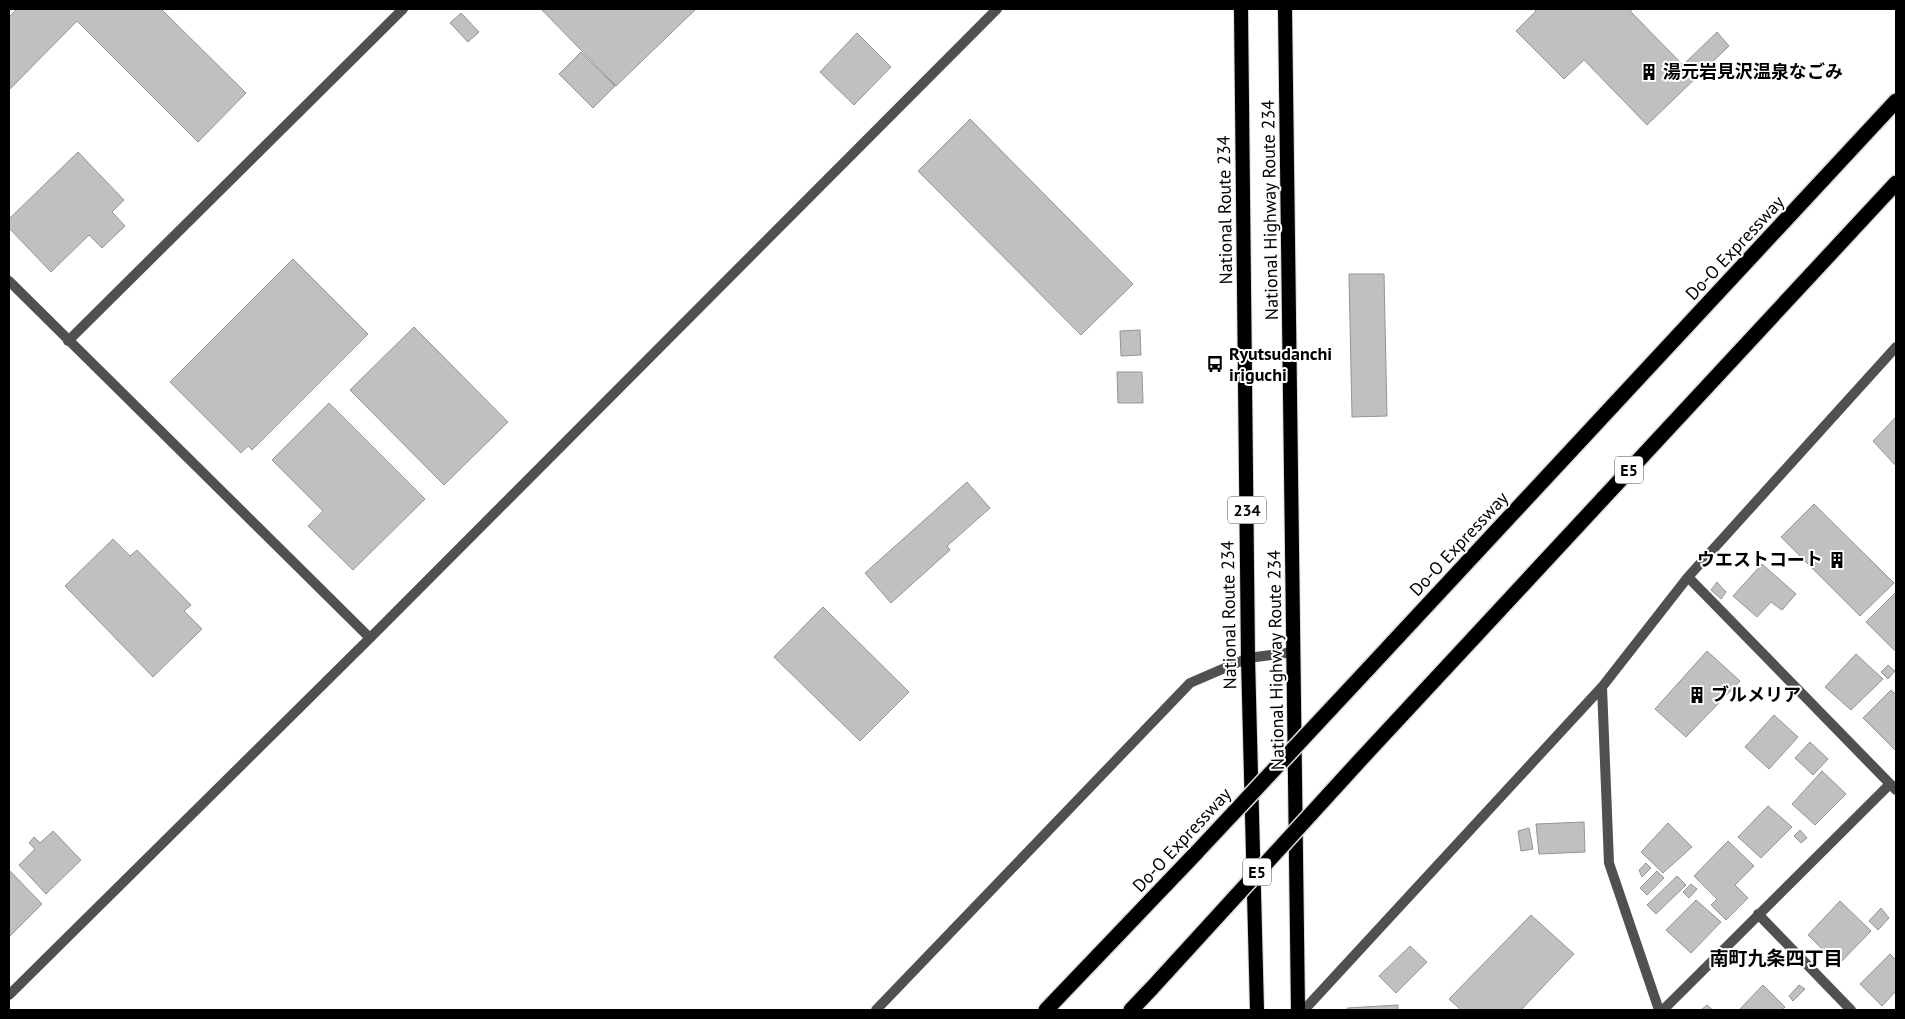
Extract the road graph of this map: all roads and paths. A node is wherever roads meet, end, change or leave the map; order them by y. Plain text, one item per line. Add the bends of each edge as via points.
1 (403, 9) edge
2 (997, 9) edge
3 (1241, 9) edge
4 (1285, 9) edge
5 (1896, 101) edge
6 (1896, 183) edge
7 (9, 281) edge
8 (68, 341) junction
9 (1896, 347) edge
10 (1688, 577) junction
11 (370, 638) junction
12 (1294, 652) junction
13 (1248, 658) junction
14 (1602, 687) junction
15 (1893, 787) edge
16 (1758, 914) junction
17 (9, 995) edge
18 (876, 1010) edge
19 (1046, 1010) edge
20 (1131, 1010) edge
21 (1257, 1010) edge
22 (1298, 1010) edge
23 (1304, 1010) edge
24 (1661, 1010) edge
25 (1851, 1010) edge

1 - 8 street
2 - 11 street
3 - 13 highway, National Route 234 / 234
4 - 12 highway, National Highway Route 234
5 - 19 highway, Do-O Expressway, bridge
6 - 20 highway, E5, bridge
7 - 8 street
8 - 11 street
9 - 10 street
10 - 14 street
10 - 15 street
11 - 17 street
12 - 13 street
12 - 22 highway, National Highway Route 234
13 - 18 street via 1190,683
13 - 21 highway, National Route 234 / 234
14 - 23 street
14 - 24 street via 1609,863
15 - 16 street
16 - 24 street
16 - 25 street

